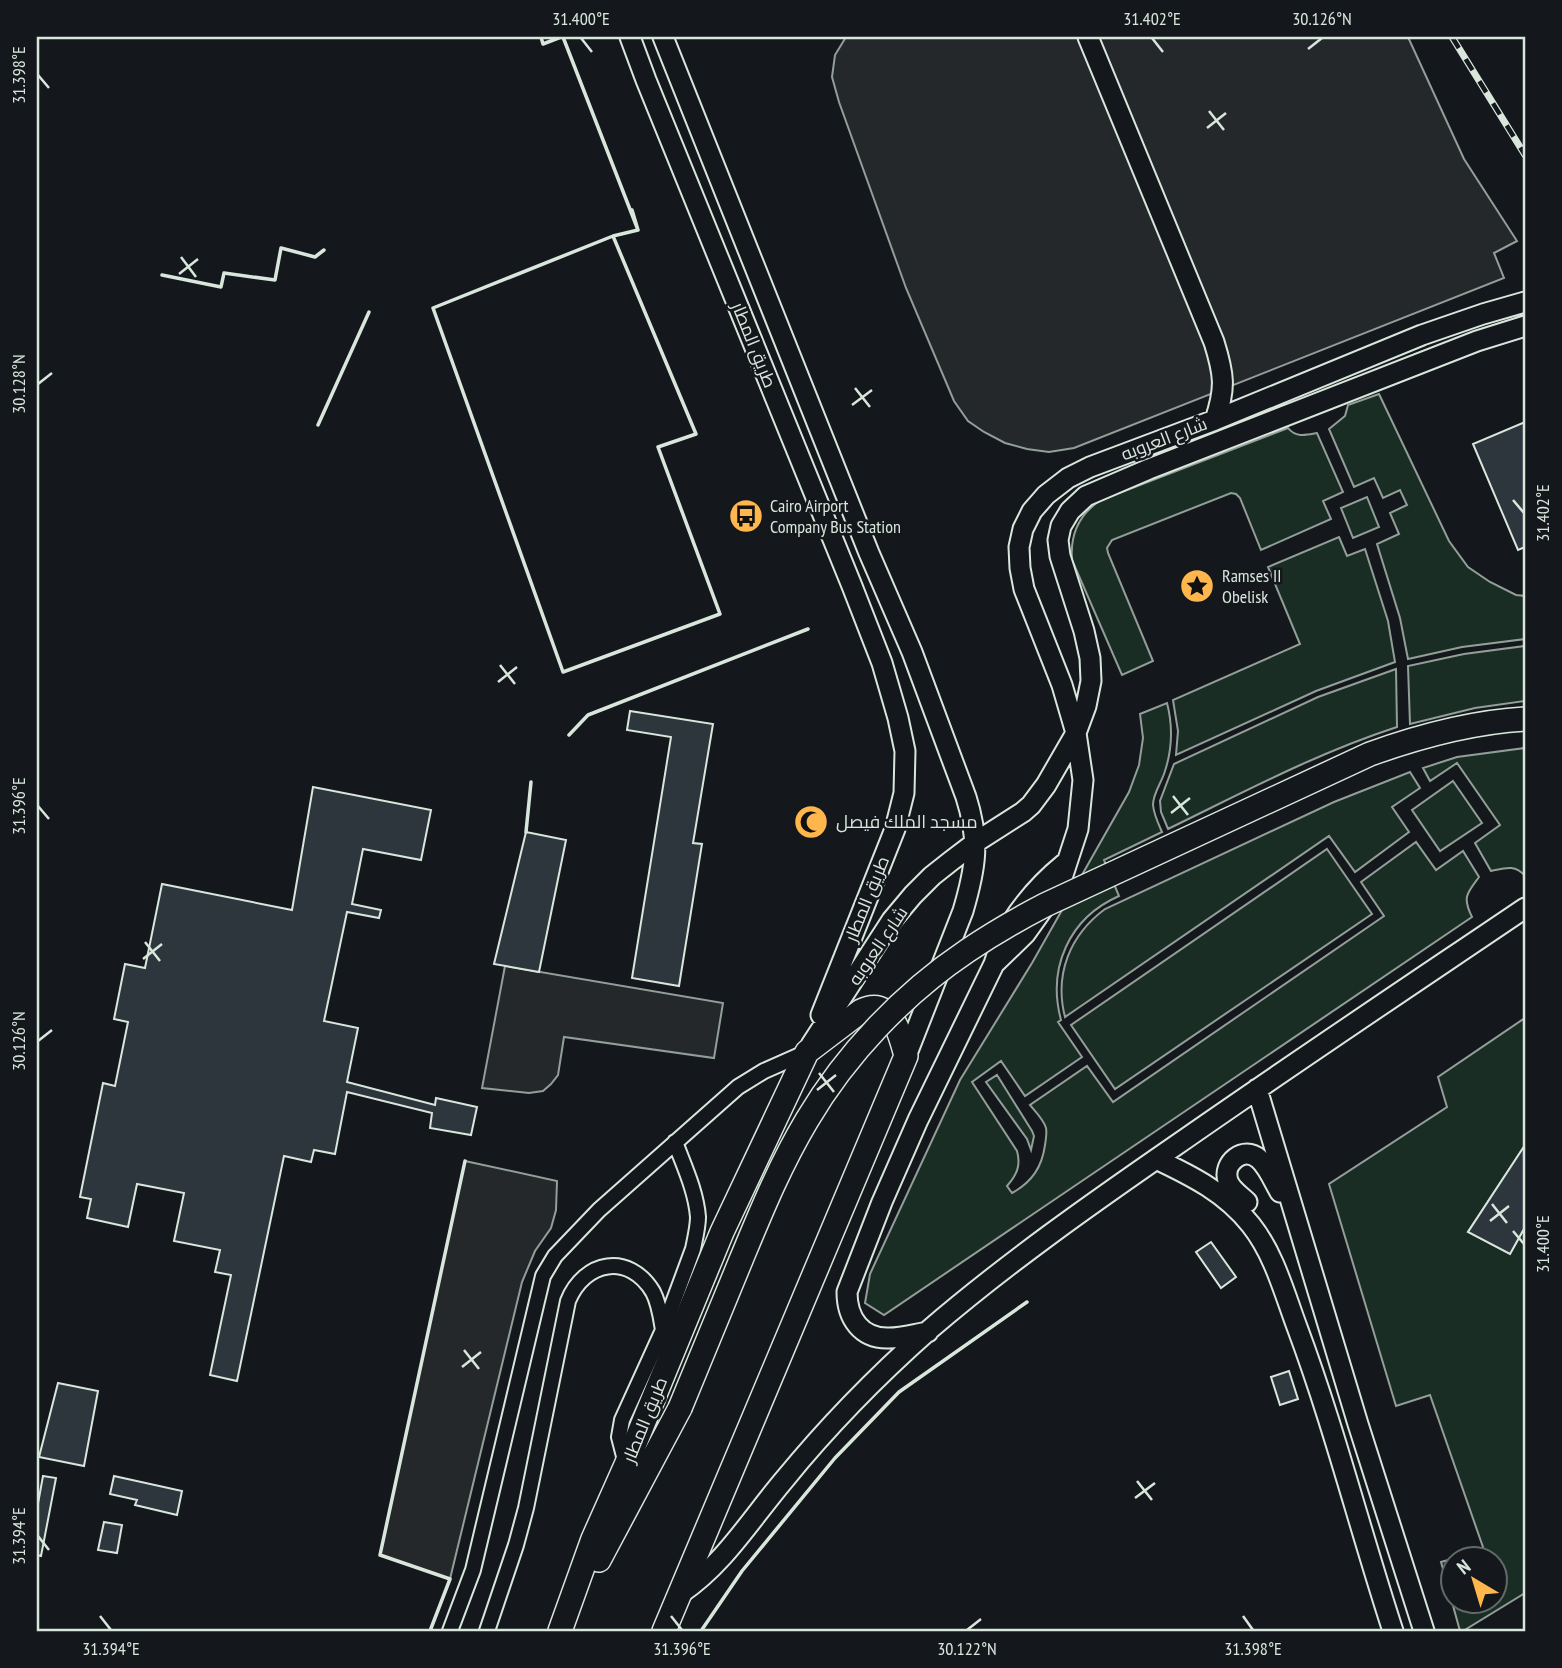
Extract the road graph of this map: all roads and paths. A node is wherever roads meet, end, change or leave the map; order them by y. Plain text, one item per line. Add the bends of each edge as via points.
1 (630, 37) edge
2 (663, 37) edge
3 (1088, 37) edge
4 (675, 70) junction
5 (646, 80) junction
6 (1525, 302) edge
7 (1525, 326) edge
8 (1215, 420) junction
9 (869, 553) junction
10 (843, 562) junction
11 (904, 633) junction
12 (875, 646) junction
13 (1525, 719) edge
14 (1076, 733) junction
15 (976, 842) junction
16 (1525, 908) edge
17 (807, 1052) junction
18 (906, 1056) junction
19 (1257, 1089) junction
20 (676, 1142) junction
21 (1156, 1159) junction
22 (1294, 1214) junction
23 (1270, 1255) junction
24 (663, 1330) junction
25 (928, 1332) junction
26 (626, 1465) junction
27 (681, 1593) junction
28 (560, 1630) edge
29 (450, 1631) edge
30 (487, 1631) edge
31 (664, 1631) edge
32 (1393, 1631) edge
33 (1424, 1631) edge

1 - 5 main road, طريق المطار
2 - 4 main road, طريق المطار
3 - 8 main road via 1222,366 1224,386
4 - 5 main road
4 - 9 main road, طريق المطار
5 - 10 main road, طريق المطار
6 - 8 main road, شارع العروبه via 1422,335
7 - 14 main road, شارع العروبه via 1476,341 1086,496 1070,511 1058,540 1090,658 1091,681
8 - 14 main road, شارع العروبه via 1068,478 1046,495 1023,529 1019,547 1024,590
9 - 10 main road
9 - 11 main road, طريق المطار
10 - 12 main road, طريق المطار
11 - 12 main road
11 - 15 main road, طريق المطار via 966,796
12 - 17 main road, طريق المطار via 905,751 904,793 895,829
13 - 28 main road, bridge via 1457,728 1370,754 1004,927 965,952 894,1011 834,1080 785,1159 680,1408
14 - 15 main road, شارع العروبه via 1031,805
14 - 25 main road via 1083,780 1078,830 1060,881 1038,917 994,964 918,1120 847,1292 850,1315 866,1333 890,1338
15 - 17 main road, شارع العروبه via 932,876 892,920
15 - 18 main road, طريق المطار via 962,912
16 - 19 main road
17 - 18 main road via 855,1015 874,1007 891,1018
17 - 20 street via 738,1087
17 - 26 main road, طريق المطار via 722,1232
18 - 27 main road, طريق المطار
19 - 21 main road
19 - 22 main road
20 - 24 street via 698,1218 693,1250
20 - 29 street via 591,1218 555,1256 543,1276 476,1560
21 - 23 main road via 1221,1195 1252,1226
21 - 25 main road via 1012,1262
22 - 23 main road via 1259,1158 1244,1154 1231,1162 1229,1184 1261,1218
22 - 33 main road
23 - 32 main road via 1310,1360
24 - 26 street via 619,1428
24 - 30 street via 653,1293 632,1271 617,1265 600,1267 574,1288 526,1508
25 - 27 main road via 880,1375 811,1448 724,1555
26 - 28 main road, طريق المطار
27 - 31 main road, طريق المطار

